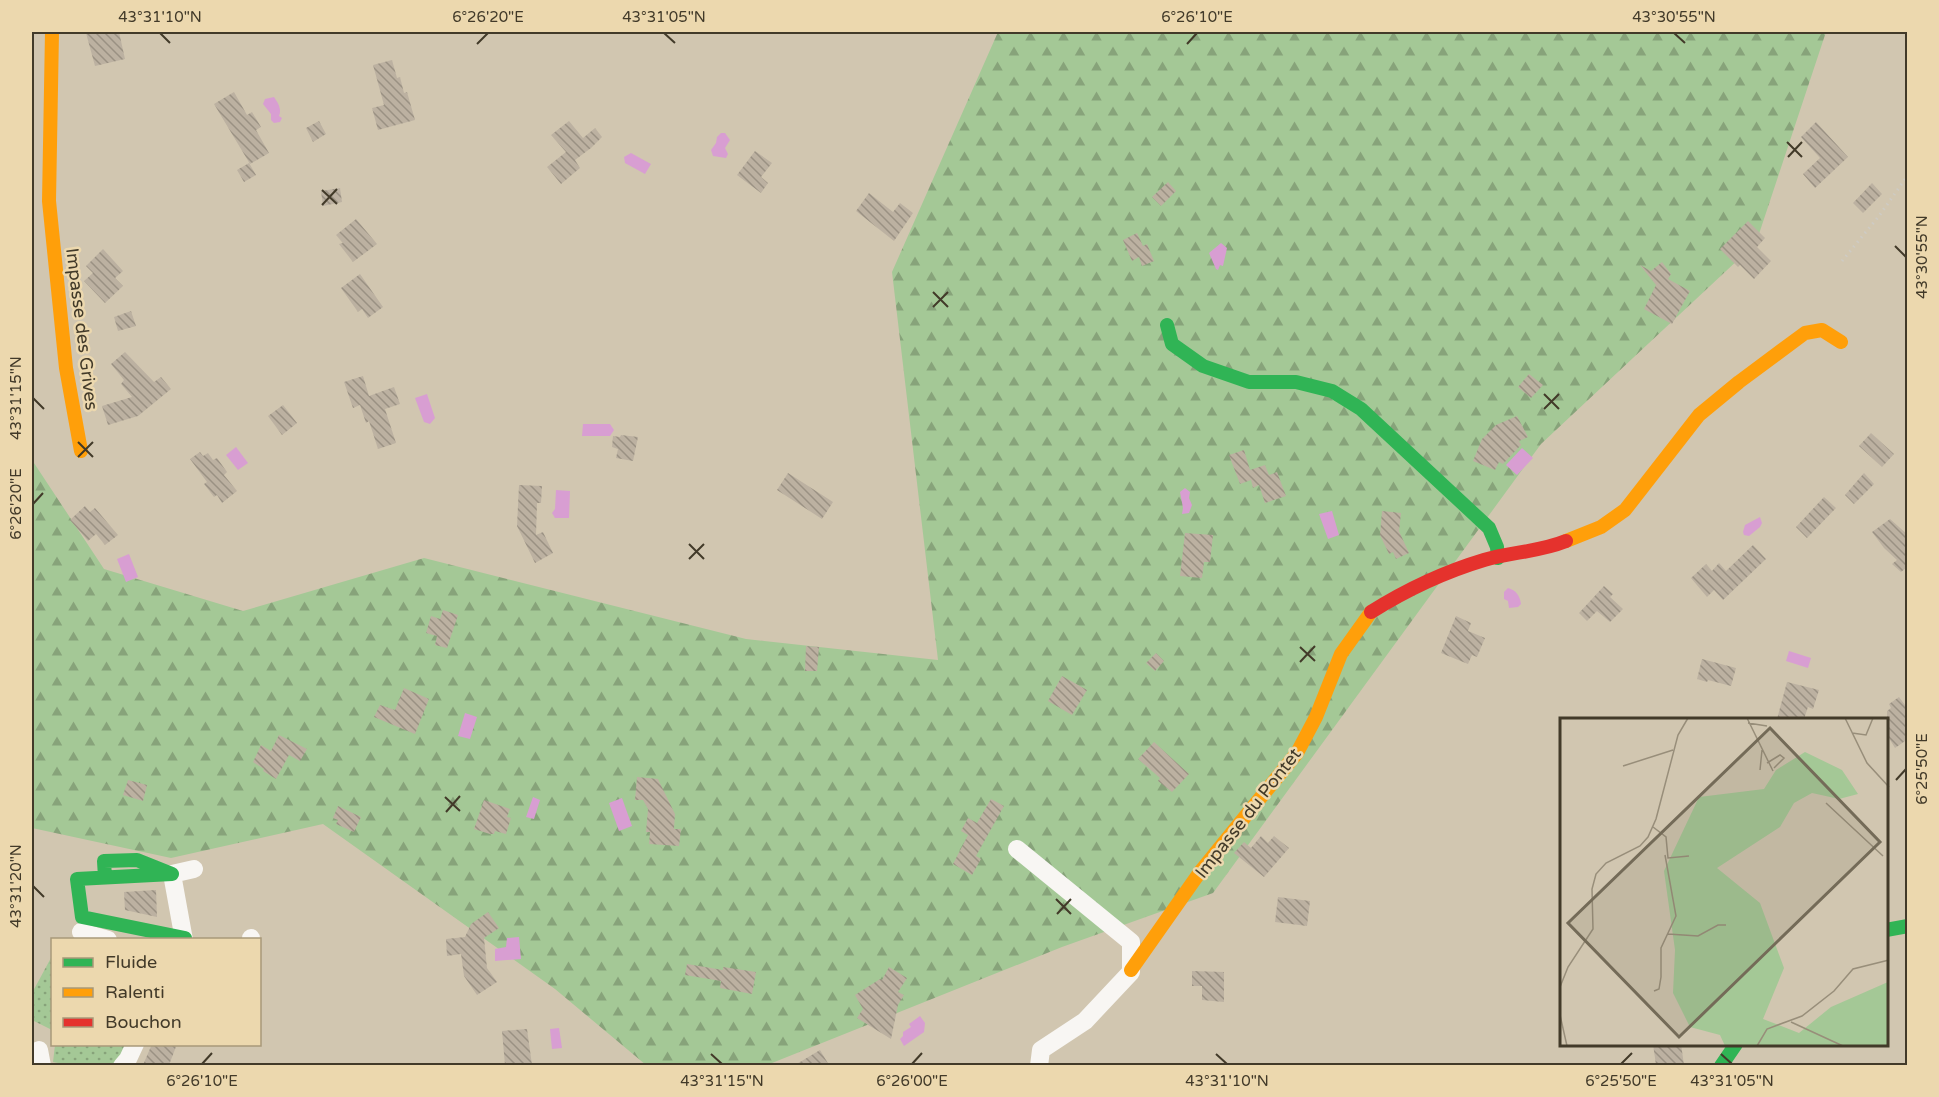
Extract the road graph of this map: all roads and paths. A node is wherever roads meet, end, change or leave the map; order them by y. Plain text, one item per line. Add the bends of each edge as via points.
1 (52, 32) edge
2 (1908, 175) edge
3 (1842, 261) dead end
4 (1167, 325) dead end
5 (1841, 342) dead end
6 (81, 451) dead end
7 (1498, 558) junction
8 (1017, 849) dead end
9 (195, 869) dead end
10 (172, 874) junction
11 (1908, 926) edge
12 (1888, 930) edge
13 (81, 932) dead end
14 (104, 938) edge
15 (179, 938) edge
16 (184, 938) edge
17 (1131, 970) junction
18 (134, 1046) edge
19 (1735, 1046) edge
20 (122, 1065) edge
21 (1039, 1065) edge
22 (1721, 1065) edge

1 - 6 street, Impasse des Grives via 49,201 66,368
2 - 3 path
4 - 7 street via 1172,344 1203,366 1249,382 1296,381 1332,391 1361,409 1489,528
5 - 7 street, Impasse du Pontet via 1822,330 1805,333 1739,382 1699,415 1625,510 1601,527 1552,547
7 - 17 street, Impasse du Pontet via 1408,589 1371,612 1341,654 1297,753 1200,872
8 - 17 street via 1131,942
9 - 10 street
10 - 15 street via 77,879 82,917
10 - 16 street
11 - 12 street
13 - 14 street
17 - 21 street, Impasse du Pontet via 1084,1021 1041,1050
18 - 20 street
19 - 22 street

